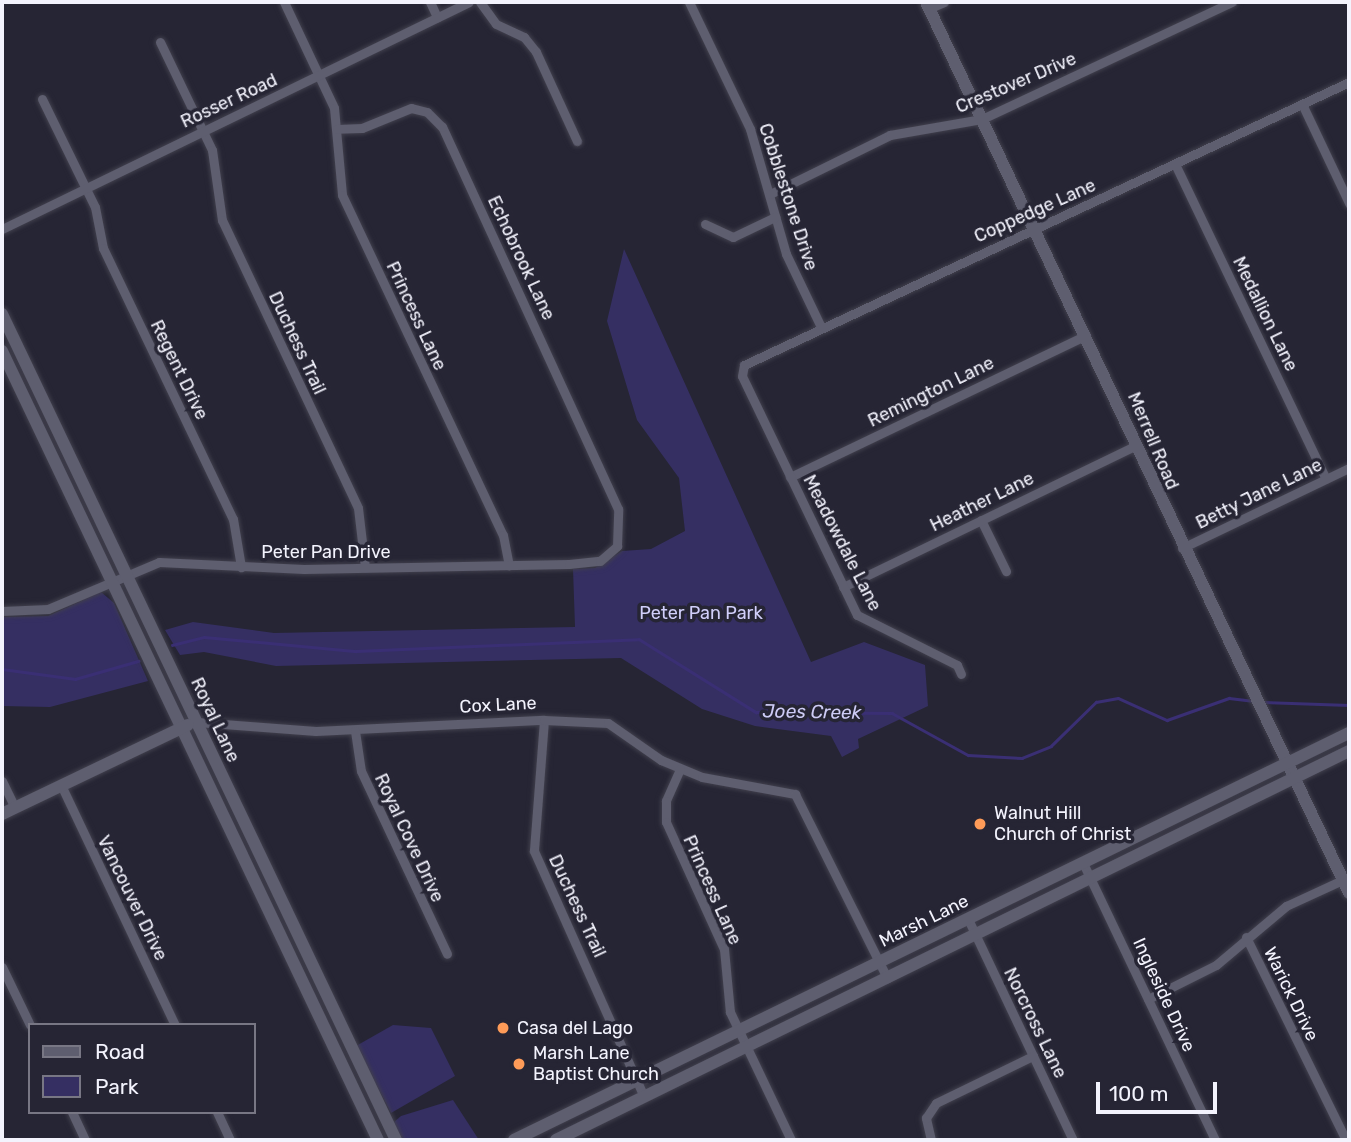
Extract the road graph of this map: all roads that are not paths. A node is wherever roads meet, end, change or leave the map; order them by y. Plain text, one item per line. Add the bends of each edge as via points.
1 (285, 2) edge
2 (430, 2) edge
3 (469, 2) edge
4 (480, 2) edge
5 (689, 2) edge
6 (944, 2) edge
7 (1232, 2) edge
8 (928, 5) edge
9 (438, 17) junction
10 (160, 42) dead end
11 (320, 75) junction
12 (1349, 82) edge
13 (42, 99) dead end
14 (1302, 104) junction
15 (982, 118) junction
16 (337, 129) junction
17 (203, 131) junction
18 (577, 141) dead end
19 (1175, 164) junction
20 (86, 187) junction
21 (770, 194) junction
22 (1349, 204) edge
23 (775, 217) junction
24 (705, 224) dead end
25 (1034, 228) junction
26 (2, 229) edge
27 (2, 314) edge
28 (821, 327) junction
29 (1086, 335) junction
30 (2, 351) edge
31 (742, 376) joint
32 (1135, 446) junction
33 (1349, 468) edge
34 (790, 477) junction
35 (1326, 479) junction
36 (618, 509) joint
37 (981, 520) junction
38 (1182, 548) junction
39 (509, 565) junction
40 (241, 567) junction
41 (365, 568) junction
42 (1006, 571) dead end
43 (126, 572) junction
44 (111, 579) junction
45 (843, 587) junction
46 (2, 611) edge
47 (961, 674) dead end
48 (544, 720) junction
49 (197, 722) junction
50 (180, 728) junction
51 (355, 731) junction
52 (1349, 733) edge
53 (1349, 751) edge
54 (1287, 764) junction
55 (680, 769) junction
56 (1294, 778) junction
57 (2, 781) edge
58 (61, 785) junction
59 (15, 807) junction
60 (2, 814) edge
61 (251, 834) junction
62 (236, 840) junction
63 (1083, 863) junction
64 (1091, 878) junction
65 (1346, 878) edge
66 (1349, 892) edge
67 (968, 919) junction
68 (975, 934) junction
69 (1246, 936) junction
70 (447, 954) dead end
71 (880, 962) junction
72 (2, 967) edge
73 (887, 978) junction
74 (1148, 999) junction
75 (337, 1017) junction
76 (29, 1023) edge
77 (174, 1023) edge
78 (322, 1023) junction
79 (739, 1031) junction
80 (747, 1046) junction
81 (1033, 1056) junction
82 (636, 1081) junction
83 (644, 1097) junction
84 (73, 1114) edge
85 (218, 1114) edge
86 (567, 1114) junction
87 (575, 1131) junction
88 (85, 1140) edge
89 (230, 1140) edge
90 (378, 1140) edge
91 (396, 1140) edge
92 (514, 1140) edge
93 (556, 1140) edge
94 (792, 1140) edge
95 (930, 1140) edge
96 (1073, 1140) edge
97 (1215, 1140) edge
98 (1346, 1140) edge

1 - 11 street, Princess Lane
2 - 9 street
3 - 9 street, Rosser Road
4 - 18 street via 496,24 524,37 536,52
5 - 21 street, Cobblestone Drive via 750,129
6 - 8 street
7 - 15 street, Crestover Drive
8 - 15 main road, Merrell Road
9 - 11 street, Rosser Road
10 - 17 street, Duchess Trail
11 - 16 street, Princess Lane
11 - 17 street, Rosser Road
12 - 14 street, Coppedge Lane
13 - 20 street, Regent Drive
14 - 19 street, Coppedge Lane
14 - 22 street
15 - 21 street, Crestover Drive via 890,135
15 - 25 main road, Merrell Road
16 - 36 street, Echobrook Lane via 362,128 411,108 435,118
16 - 39 street, Princess Lane via 342,195 503,535
17 - 20 street, Rosser Road
17 - 41 street, Duchess Trail via 215,161 222,220 358,508
19 - 25 street, Coppedge Lane
19 - 35 street, Medallion Lane
20 - 26 street, Rosser Road
20 - 40 street, Regent Drive via 103,248 233,519
21 - 23 street, Cobblestone Drive
23 - 24 street via 733,237
23 - 28 street, Cobblestone Drive
25 - 28 street, Coppedge Lane
25 - 29 main road, Merrell Road
27 - 43 main road, Royal Lane
28 - 31 street, Coppedge Lane via 744,365
29 - 32 main road, Merrell Road
29 - 34 street, Remington Lane
30 - 44 main road, Royal Lane
31 - 34 street, Meadowdale Lane
32 - 37 street, Heather Lane
32 - 38 main road, Merrell Road
33 - 35 street, Betty Jane Lane
34 - 45 street, Meadowdale Lane
35 - 38 street, Betty Jane Lane
36 - 39 street, Peter Pan Drive via 621,537 600,561
37 - 42 street
37 - 45 street, Heather Lane
38 - 54 main road, Merrell Road
39 - 41 street, Peter Pan Drive
40 - 41 street, Peter Pan Drive
40 - 43 street, Peter Pan Drive via 159,562
43 - 44 street, Peter Pan Drive
43 - 49 main road, Royal Lane
44 - 46 street, Peter Pan Drive via 48,610
44 - 50 main road, Royal Lane
45 - 47 street, Meadowdale Lane via 867,626 925,647 957,665
48 - 51 street, Cox Lane
48 - 55 street, Cox Lane via 608,723
48 - 82 street, Duchess Trail via 534,851
49 - 50 main road, Cox Lane
49 - 51 street, Cox Lane
49 - 61 main road, Royal Lane
50 - 58 main road, Cox Lane
50 - 62 main road, Royal Lane
51 - 70 street, Royal Cove Drive via 360,771
52 - 54 main road, Marsh Lane
53 - 56 main road, Marsh Lane
54 - 56 main road, Merrell Road
54 - 63 main road, Marsh Lane
55 - 71 street, Cox Lane via 795,794
55 - 79 street, Princess Lane via 666,801 666,822 724,949 727,1001
56 - 64 main road, Marsh Lane
56 - 65 main road, Merrell Road
57 - 59 street
58 - 59 main road, Cox Lane
58 - 77 street, Vancouver Drive
59 - 60 main road, Cox Lane
61 - 62 main road
61 - 75 main road, Royal Lane
62 - 78 main road, Royal Lane
63 - 64 street, Ingleside Drive
63 - 67 main road, Marsh Lane
64 - 68 main road, Marsh Lane
64 - 74 street, Ingleside Drive
65 - 66 main road, Merrell Road
65 - 69 street via 1286,906
67 - 68 street, Norcross Lane
67 - 71 main road, Marsh Lane
68 - 73 main road, Marsh Lane
68 - 81 street, Norcross Lane
69 - 74 street via 1216,965
69 - 98 street, Warick Drive
71 - 73 street, Cox Lane
71 - 79 main road, Marsh Lane
72 - 76 street
73 - 80 main road, Marsh Lane
74 - 97 street, Ingleside Drive
75 - 78 main road
75 - 91 main road, Royal Lane
78 - 90 main road, Royal Lane
79 - 80 street, Princess Lane
79 - 82 main road, Marsh Lane
80 - 83 main road, Marsh Lane
80 - 94 street, Princess Lane
81 - 95 street via 936,1103 926,1118
81 - 96 street, Norcross Lane
82 - 83 street, Duchess Trail
82 - 86 main road, Marsh Lane
83 - 87 main road, Marsh Lane
84 - 88 street
85 - 89 street
86 - 87 main road
86 - 92 main road, Marsh Lane
87 - 93 main road, Marsh Lane

